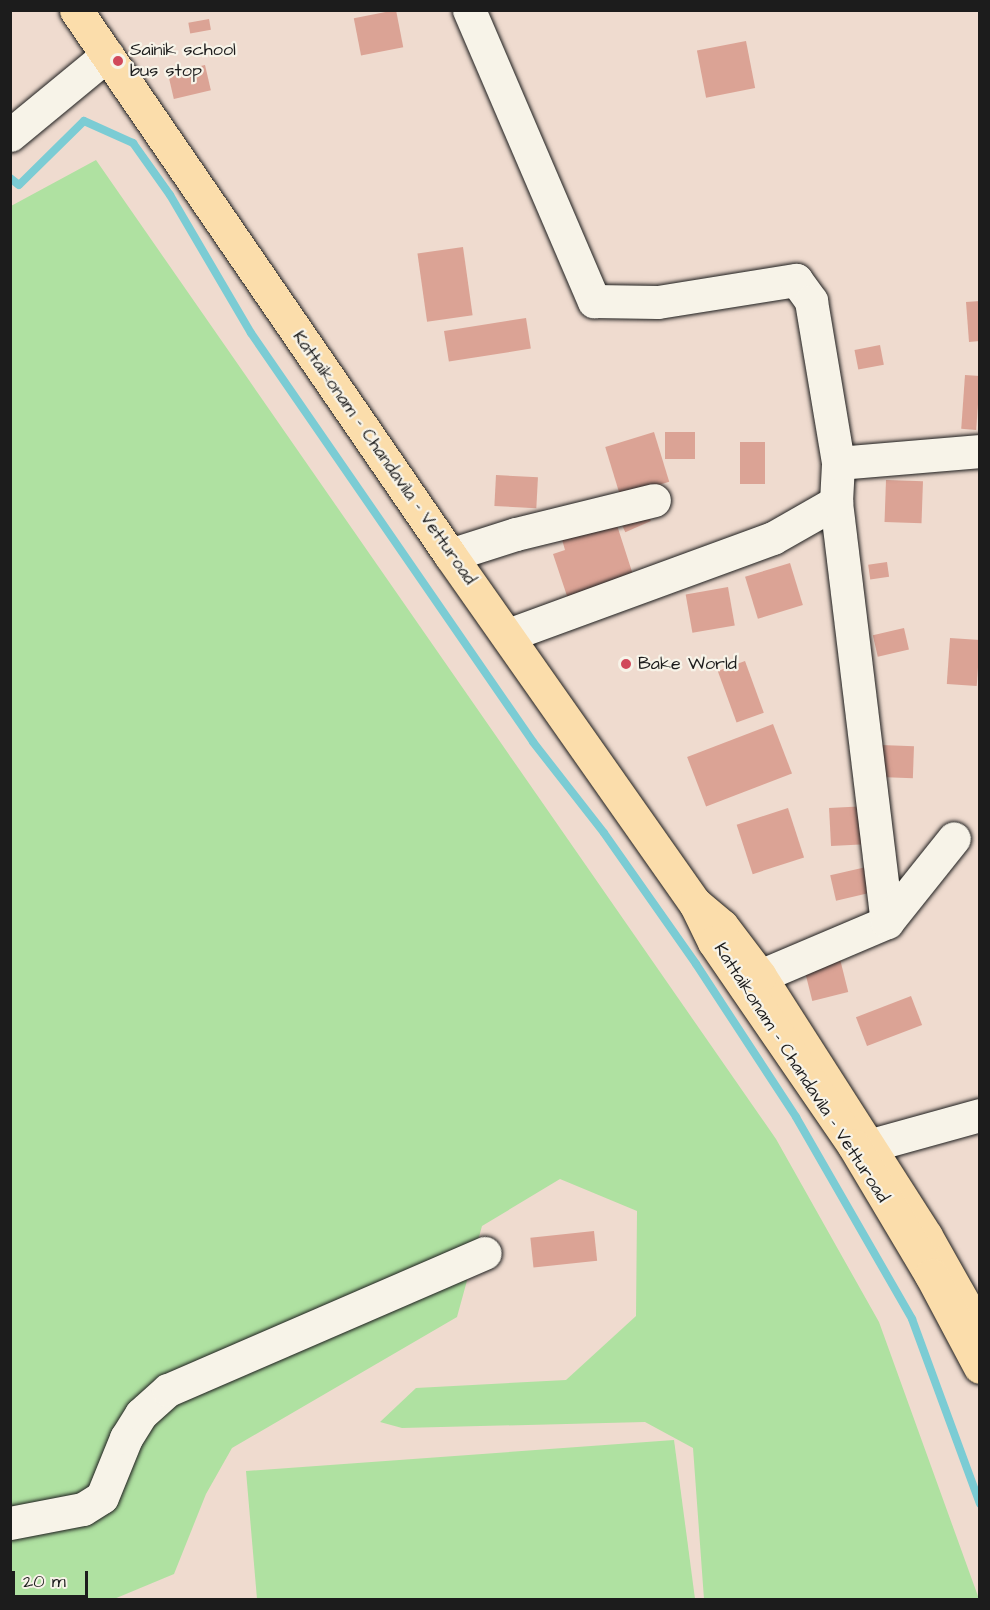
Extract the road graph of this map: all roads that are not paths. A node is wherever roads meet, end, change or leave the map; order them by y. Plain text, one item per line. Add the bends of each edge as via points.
1 (76, 10) edge
2 (469, 10) edge
3 (106, 55) junction
4 (10, 135) edge
5 (980, 451) edge
6 (838, 463) junction
7 (654, 500) dead end
8 (836, 502) junction
9 (450, 555) junction
10 (508, 635) junction
11 (954, 838) dead end
12 (695, 903) junction
13 (887, 922) junction
14 (760, 976) junction
15 (980, 1115) edge
16 (868, 1146) junction
17 (485, 1253) dead end
18 (980, 1332) edge
19 (980, 1367) edge
20 (10, 1523) edge

1 - 3 main road, Kattaikonam - Chandavila - Vetturoad
2 - 6 street via 594,301 658,302 795,280 811,302
3 - 4 street
3 - 9 main road, Kattaikonam - Chandavila - Vetturoad
5 - 6 street
6 - 8 street
7 - 9 street via 516,534
8 - 10 street via 773,538
8 - 13 street
9 - 10 main road, Kattaikonam - Chandavila - Vetturoad
10 - 12 main road, Kattaikonam - Chandavila - Vetturoad
11 - 13 street
12 - 14 main road, Kattaikonam - Chandavila - Vetturoad via 722,926
12 - 19 main road, Kattaikonam - Chandavila - Vetturoad via 714,942 854,1146
13 - 14 street
14 - 16 main road, Kattaikonam - Chandavila - Vetturoad
15 - 16 street
16 - 18 main road, Kattaikonam - Chandavila - Vetturoad via 926,1236
17 - 20 street via 168,1390 141,1414 126,1438 102,1497 83,1509

